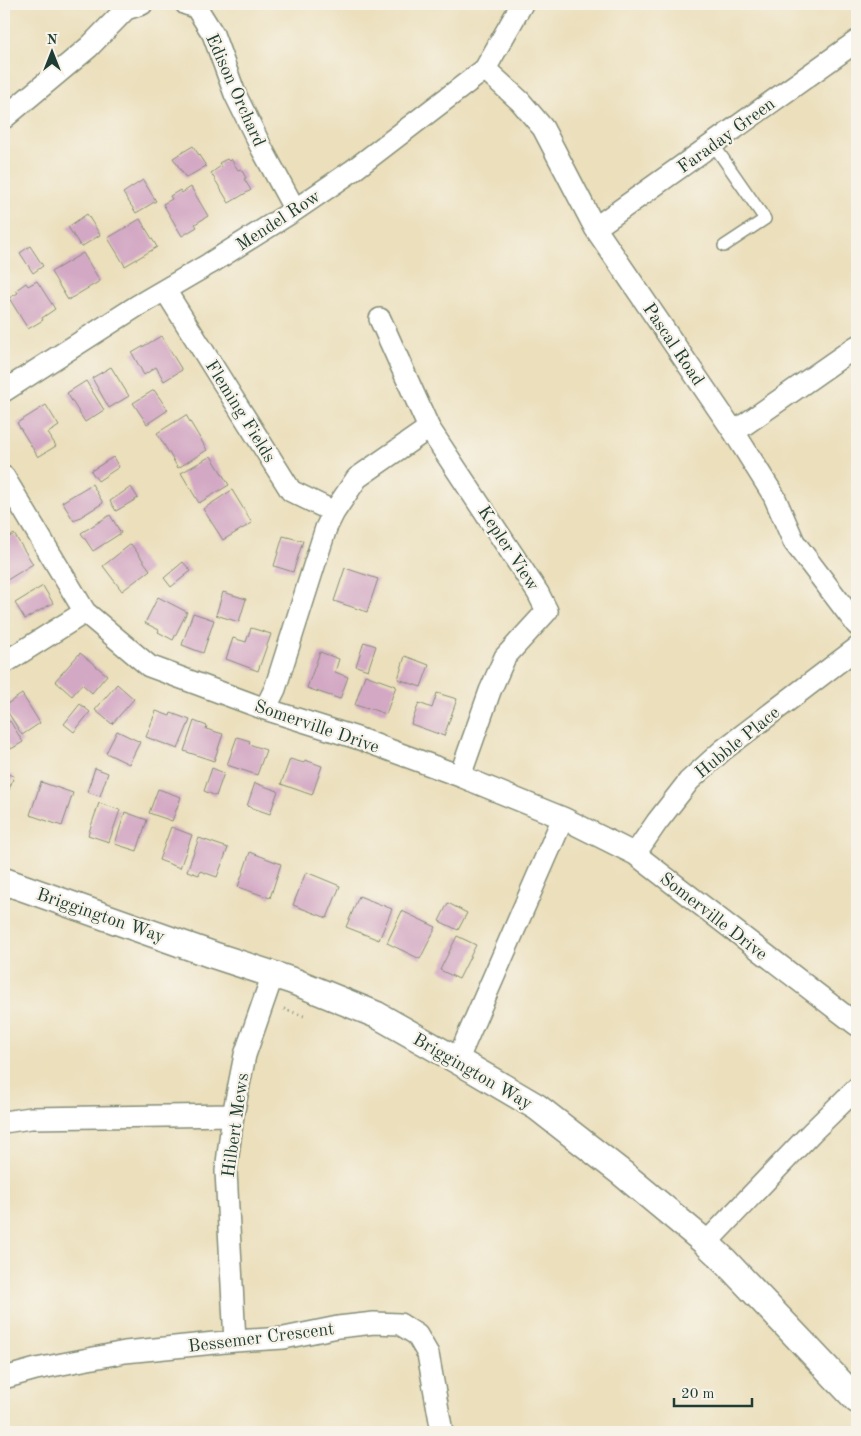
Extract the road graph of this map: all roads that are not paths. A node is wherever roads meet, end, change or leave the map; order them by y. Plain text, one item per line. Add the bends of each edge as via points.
1 (142, 4) edge
2 (186, 4) edge
3 (518, 6) edge
4 (857, 41) edge
5 (485, 69) junction
6 (4, 118) edge
7 (714, 144) junction
8 (295, 210) junction
9 (595, 228) junction
10 (724, 246) dead end
11 (165, 290) junction
12 (380, 319) dead end
13 (857, 346) edge
14 (4, 391) edge
15 (429, 428) junction
16 (734, 432) junction
17 (4, 477) edge
18 (334, 512) junction
19 (85, 612) junction
20 (857, 625) edge
21 (857, 648) edge
22 (4, 664) edge
23 (265, 708) junction
24 (460, 776) junction
25 (564, 818) junction
26 (635, 854) junction
27 (4, 881) edge
28 (273, 974) junction
29 (857, 1025) edge
30 (457, 1061) junction
31 (857, 1088) edge
32 (232, 1115) junction
33 (4, 1122) edge
34 (706, 1243) junction
35 (236, 1341) junction
36 (4, 1378) edge
37 (857, 1400) edge
38 (442, 1432) edge

1 - 6 street via 126,9 89,46
2 - 8 street, Edison Orchard via 196,7 213,34 235,94
3 - 5 street, Mendel Row
4 - 7 street, Faraday Green
5 - 8 street, Mendel Row
5 - 9 street, Pascal Road via 520,101 543,128
7 - 9 street, Faraday Green
7 - 10 lane via 765,218
8 - 11 street, Mendel Row
9 - 16 street, Pascal Road
11 - 14 street, Mendel Row
11 - 18 street, Fleming Fields via 291,491
12 - 15 street, Kepler View
13 - 16 street
15 - 18 street via 357,478
15 - 24 street, Kepler View via 548,611 505,657
16 - 20 street, Pascal Road via 774,496 794,542
17 - 19 street, Somerville Drive
18 - 23 street via 326,528 276,689
19 - 22 street
19 - 23 street, Somerville Drive via 149,666
21 - 26 street, Hubble Place via 723,750 689,781
23 - 24 street, Somerville Drive
24 - 25 street, Somerville Drive
25 - 26 street, Somerville Drive
25 - 30 street
26 - 29 street, Somerville Drive
27 - 28 street, Briggington Way
28 - 30 street, Briggington Way via 377,1015
28 - 32 street, Hilbert Mews via 245,1055
30 - 34 street, Briggington Way via 537,1107
31 - 34 street
32 - 33 street via 31,1118
32 - 35 street, Hilbert Mews via 226,1170
34 - 37 street, Briggington Way
35 - 36 street, Bessemer Crescent via 125,1352
35 - 38 street, Bessemer Crescent via 284,1338 374,1323 400,1324 417,1335 428,1354

